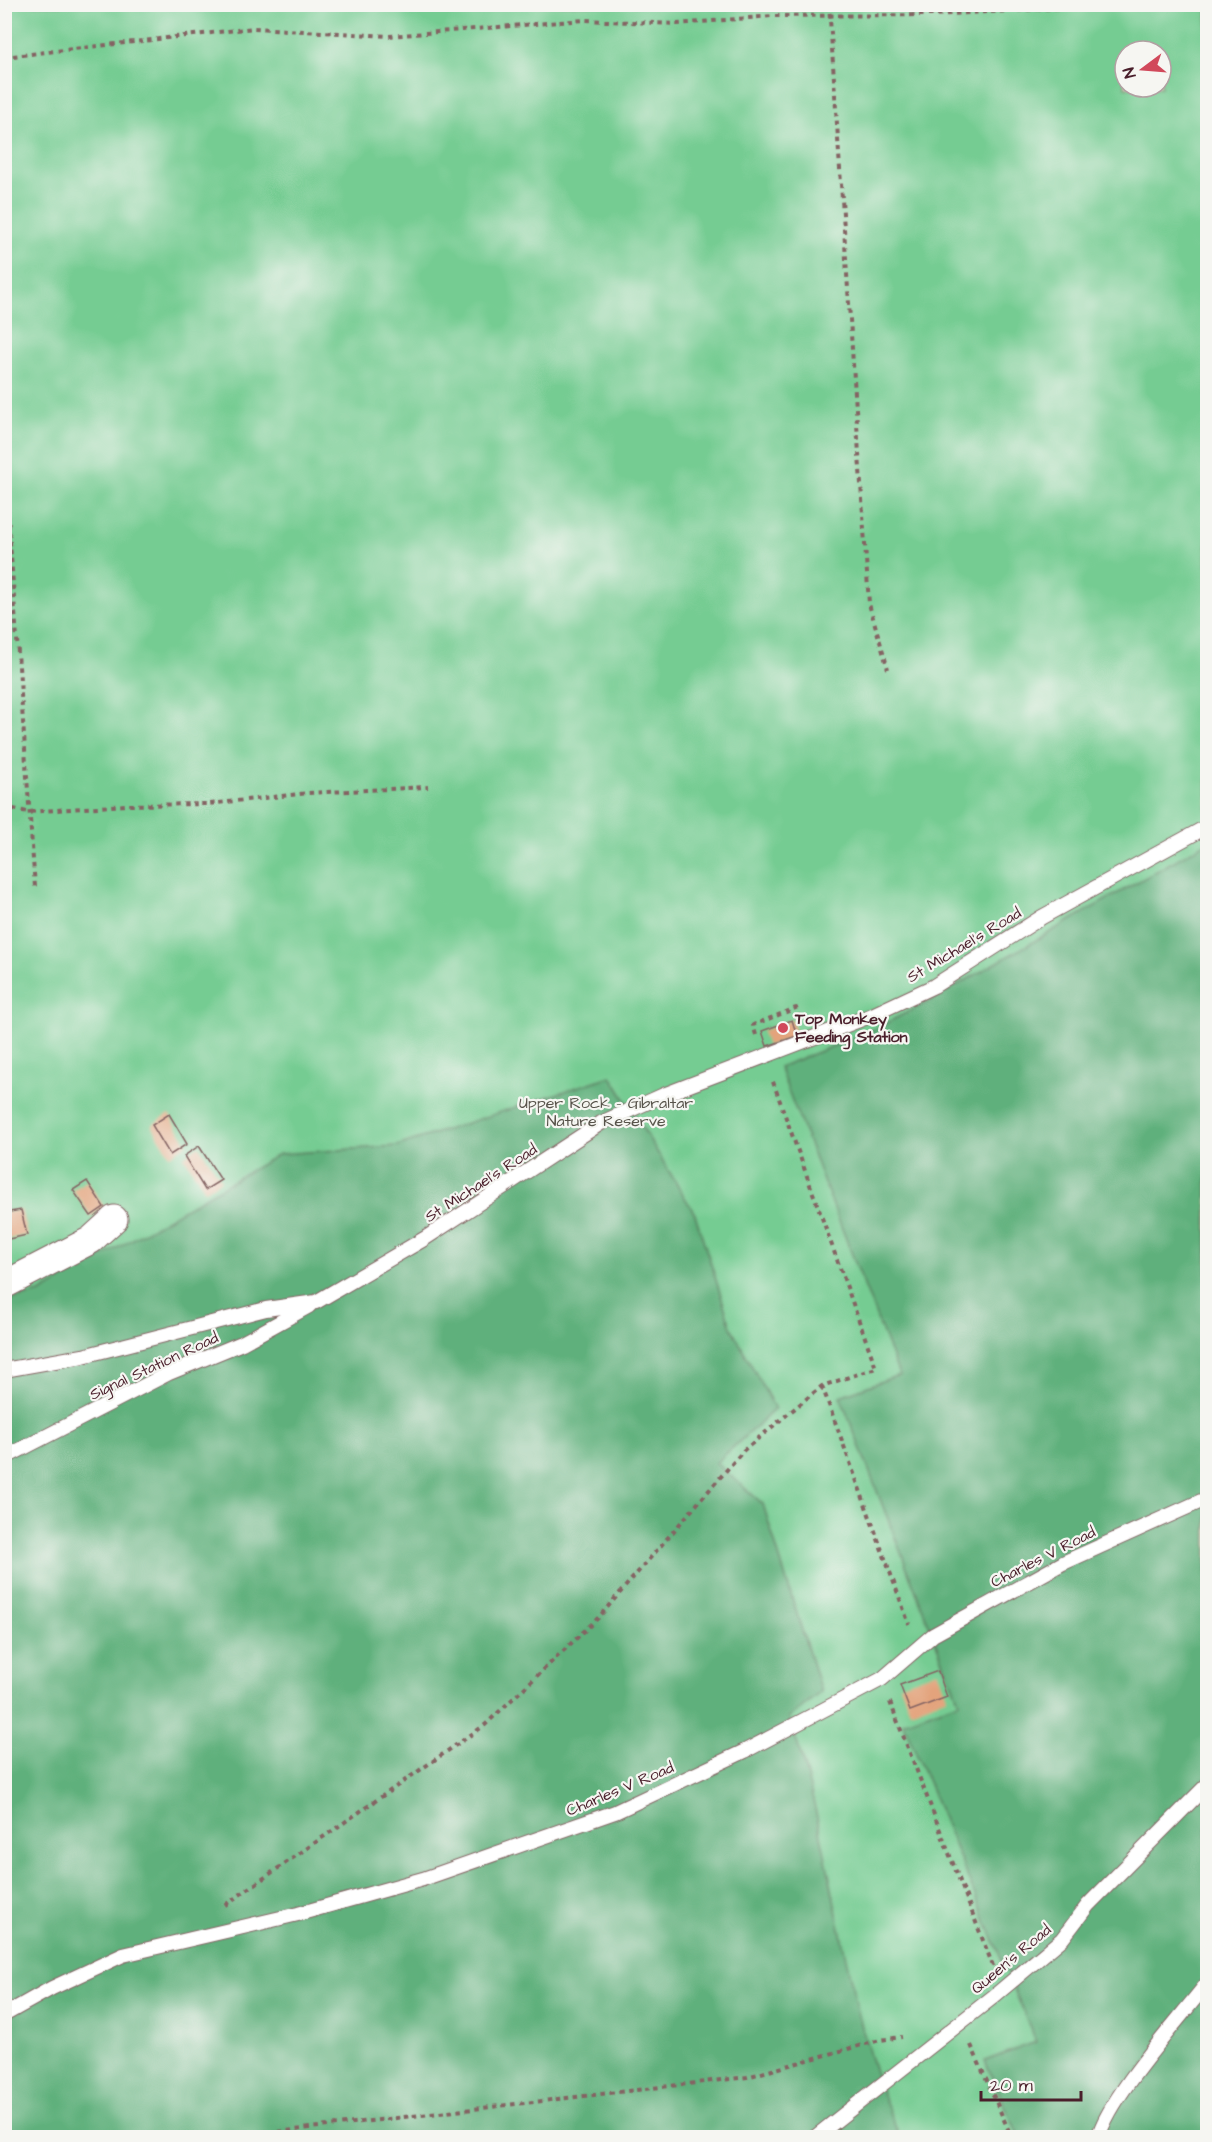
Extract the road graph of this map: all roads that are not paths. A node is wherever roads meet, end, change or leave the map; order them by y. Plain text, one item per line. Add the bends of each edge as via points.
1 (1208, 826) edge
2 (114, 1220) dead end
3 (4, 1285) edge
4 (316, 1302) junction
5 (4, 1370) edge
6 (4, 1458) edge
7 (1208, 1498) edge
8 (1208, 1784) edge
9 (1208, 1982) edge
10 (4, 2015) edge
11 (814, 2138) edge
12 (1098, 2138) edge

1 - 4 lane, St Michael's Road via 1042,917 934,986 870,1016 666,1094 602,1124 424,1239
2 - 3 street via 91,1240
4 - 5 lane, St Michael's Road via 266,1309 83,1356
4 - 6 lane, Signal Station Road via 242,1343 169,1373
7 - 10 lane, Charles V Road via 1063,1563 933,1635 882,1679 746,1751 615,1812 423,1879 298,1914 123,1955
8 - 11 lane, Queen's Road via 1088,1905 1062,1939
9 - 12 lane via 1125,2089

